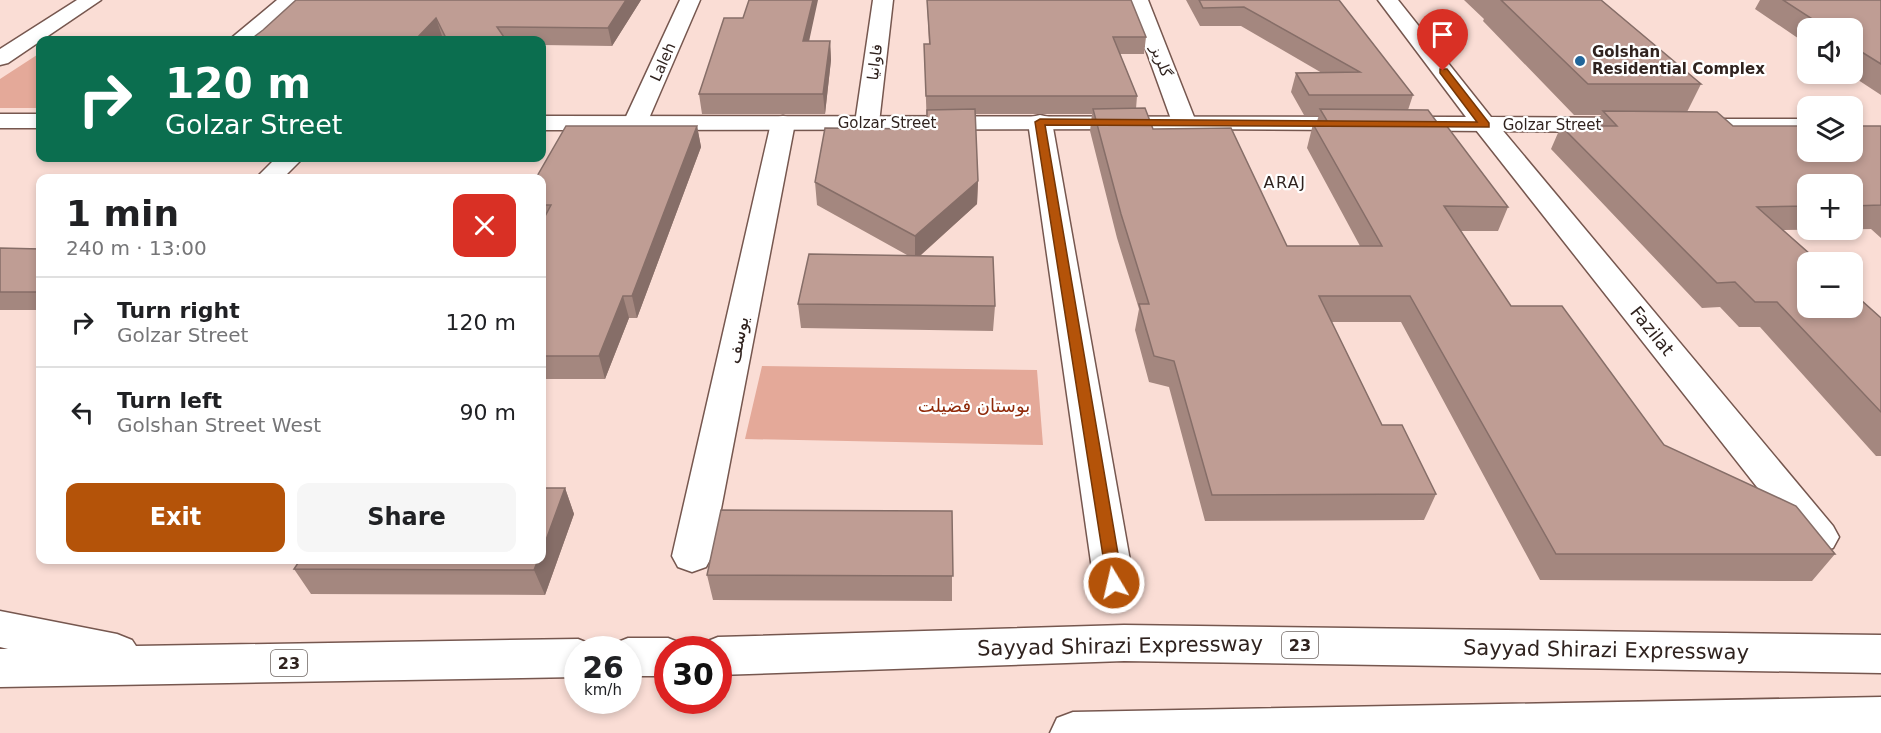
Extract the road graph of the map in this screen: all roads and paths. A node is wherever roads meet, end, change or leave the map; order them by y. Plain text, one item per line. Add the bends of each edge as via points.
1 (91, 0) edge
2 (289, 0) edge
3 (690, 0) edge
4 (883, 0) edge
5 (1138, 0) edge
6 (1388, 0) edge
7 (244, 36) edge
8 (0, 58) edge
9 (0, 121) edge
10 (36, 121) edge
11 (1040, 122) junction
12 (1184, 122) junction
13 (546, 123) edge
14 (635, 123) junction
15 (783, 123) junction
16 (867, 123) junction
17 (1485, 125) junction
18 (1797, 126) edge
19 (286, 162) edge
20 (273, 174) edge
21 (1819, 537) edge
22 (692, 556) dead end
23 (1114, 583) dead end
24 (0, 629) edge
25 (1881, 654) edge
26 (732, 656) edge
27 (564, 658) edge
28 (178, 665) junction
29 (0, 668) edge
30 (1881, 718) edge
31 (1073, 733) edge

1 - 8 main road
2 - 7 main road
3 - 14 main road, Laleh
4 - 16 main road, فاوانیا
5 - 12 main road, گلریز
6 - 17 main road, Fazilat
9 - 10 main road
11 - 12 main road, Golzar Street
11 - 16 main road, Golzar Street
11 - 23 main road
12 - 17 main road, Golzar Street
13 - 14 main road, Golzar Street
14 - 15 main road, Golzar Street
15 - 16 main road, Golzar Street
15 - 22 main road, یوسف
17 - 18 main road, Golzar Street
17 - 21 main road, Fazilat
19 - 20 main road
24 - 28 main road
25 - 26 main road, Sayyad Shirazi Expressway / 23 via 1124,642
27 - 28 main road, 23
28 - 29 main road, 23
30 - 31 main road

